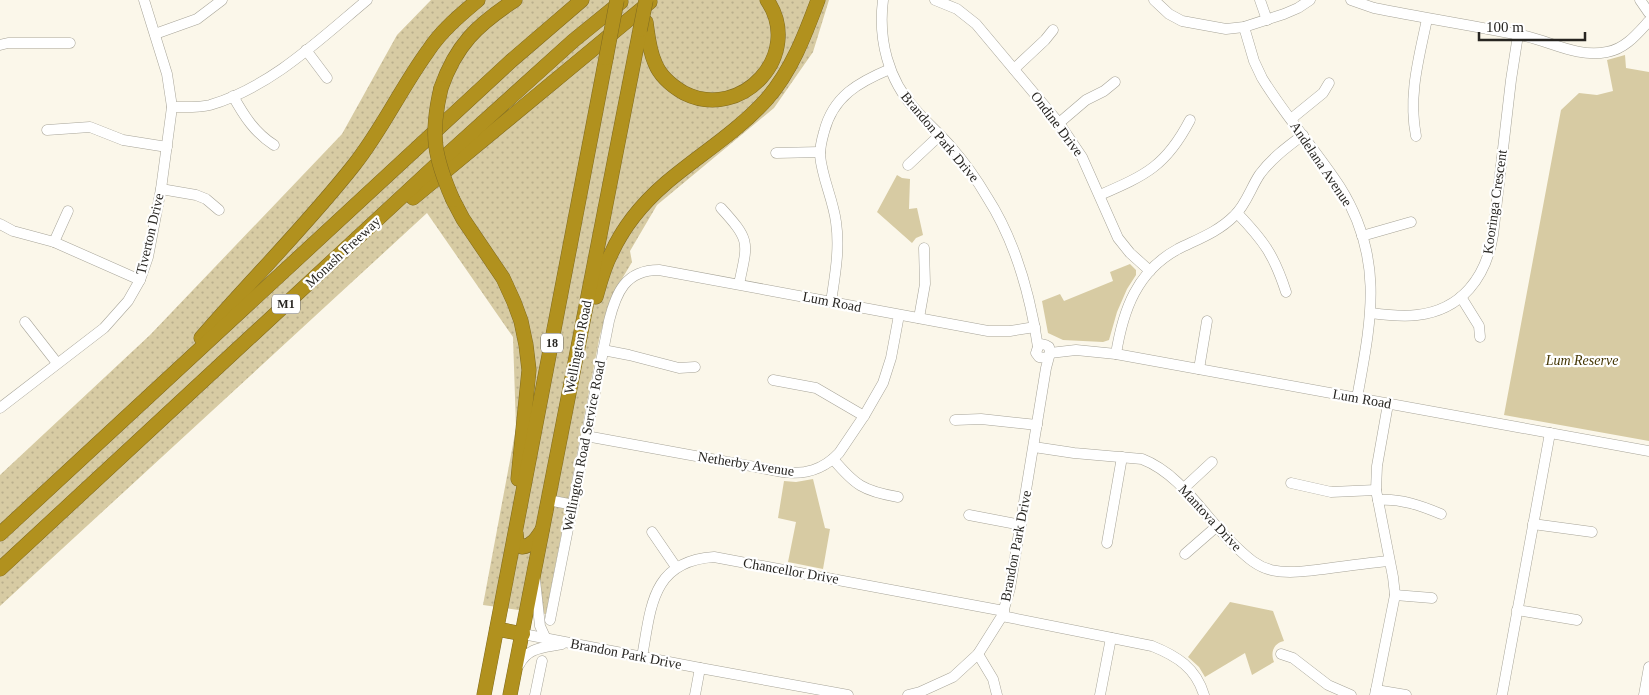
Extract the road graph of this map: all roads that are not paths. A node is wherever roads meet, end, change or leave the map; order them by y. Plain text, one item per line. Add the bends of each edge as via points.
1 (144, 0) edge
2 (222, 0) edge
3 (367, 0) edge
4 (478, 0) edge
5 (515, 0) edge
6 (582, 0) edge
7 (617, 0) edge
8 (623, 0) edge
9 (767, 0) edge
10 (818, 0) edge
11 (883, 0) edge
12 (935, 0) edge
13 (1154, 0) edge
14 (1260, 0) edge
15 (1310, 0) edge
16 (1351, 0) edge
17 (1640, 0) edge
18 (648, 3) edge
19 (959, 5) edge
20 (1649, 13) edge
21 (1427, 18) junction
22 (1267, 20) junction
23 (1649, 21) edge
24 (1244, 27) junction
25 (643, 28) junction
26 (1053, 30) dead end
27 (155, 34) junction
28 (1518, 35) junction
29 (70, 43) dead end
30 (0, 45) edge
31 (306, 50) junction
32 (890, 69) junction
33 (1014, 69) junction
34 (327, 78) dead end
35 (1115, 82) dead end
36 (1329, 83) dead end
37 (233, 96) junction
38 (172, 107) junction
39 (1291, 119) junction
40 (1190, 120) dead end
41 (1059, 123) junction
42 (47, 130) dead end
43 (940, 135) junction
44 (1303, 135) junction
45 (1416, 136) dead end
46 (274, 145) dead end
47 (167, 147) junction
48 (820, 152) junction
49 (776, 153) dead end
50 (908, 165) dead end
51 (161, 189) junction
52 (1100, 195) junction
53 (721, 208) dead end
54 (219, 210) dead end
55 (68, 211) dead end
56 (1237, 213) junction
57 (1411, 222) dead end
58 (0, 224) edge
59 (1362, 236) junction
60 (54, 242) junction
61 (924, 248) dead end
62 (326, 268) junction
63 (1150, 271) junction
64 (630, 278) joint
65 (140, 280) junction
66 (739, 284) junction
67 (1286, 292) dead end
68 (1461, 297) junction
69 (831, 302) junction
70 (1371, 313) junction
71 (899, 315) junction
72 (919, 318) junction
73 (1207, 321) dead end
74 (25, 322) dead end
75 (1035, 327) junction
76 (1480, 337) dead end
77 (603, 350) junction
78 (1044, 350) junction
79 (1116, 354) junction
80 (57, 364) junction
81 (696, 367) dead end
82 (1199, 369) junction
83 (773, 380) dead end
84 (158, 388) junction
85 (1357, 398) junction
86 (1388, 404) junction
87 (566, 405) junction
88 (0, 408) edge
89 (864, 416) junction
90 (955, 420) dead end
91 (1037, 426) junction
92 (1550, 434) junction
93 (586, 436) junction
94 (1034, 447) junction
95 (1649, 451) edge
96 (1122, 457) junction
97 (833, 459) junction
98 (1212, 462) dead end
99 (1290, 483) dead end
100 (1184, 488) junction
101 (1377, 495) junction
102 (898, 497) dead end
103 (548, 500) junction
104 (574, 505) junction
105 (1441, 514) dead end
106 (969, 516) dead end
107 (1533, 524) junction
108 (1021, 525) junction
109 (1216, 526) junction
110 (543, 528) junction
111 (652, 532) dead end
112 (1592, 532) dead end
113 (0, 534) edge
114 (516, 534) junction
115 (1106, 543) dead end
116 (1185, 554) dead end
117 (1389, 561) junction
118 (676, 567) junction
119 (0, 569) edge
120 (534, 572) junction
121 (1395, 595) junction
122 (1432, 598) dead end
123 (1517, 610) junction
124 (1003, 613) junction
125 (550, 620) dead end
126 (1577, 620) dead end
127 (497, 629) junction
128 (523, 634) junction
129 (546, 638) junction
130 (1111, 638) junction
131 (565, 643) junction
132 (978, 654) junction
133 (1281, 654) dead end
134 (642, 657) junction
135 (542, 661) dead end
136 (1649, 667) edge
137 (700, 668) junction
138 (514, 676) junction
139 (1375, 693) edge
140 (484, 695) edge
141 (510, 695) edge
142 (535, 695) edge
143 (695, 695) edge
144 (848, 695) edge
145 (908, 695) edge
146 (997, 695) edge
147 (1100, 695) edge
148 (1204, 695) edge
149 (1351, 695) edge
150 (1406, 695) edge
151 (1502, 695) edge
152 (1644, 695) edge

1 - 27 street, Tiverton Drive
2 - 27 street via 197,19
3 - 31 street
4 - 84 highway via 429,49 355,165
5 - 114 highway, bridge via 486,20 461,45 446,72 434,126 440,171 463,219 503,278 514,302 526,346 529,370
6 - 84 highway, Monash Freeway / M1
7 - 114 highway, Wellington Road / 18, bridge
8 - 62 highway, Monash Freeway / M1 via 449,152
9 - 25 highway via 778,31 773,59 756,84 724,99 707,100 676,89 655,64
10 - 87 highway via 796,54 765,101 710,150 666,183 626,228 610,254
11 - 32 street, Brandon Park Drive via 883,41
12 - 19 street, Ondine Drive
13 - 24 street via 1172,17 1187,23 1221,29
14 - 22 street
15 - 22 street
16 - 21 street via 1367,7
17 - 20 street
18 - 25 highway, Wellington Road / 18, bridge
18 - 62 highway
19 - 33 street, Ondine Drive
21 - 28 street
21 - 45 street via 1412,96
22 - 24 street
23 - 28 street via 1628,42 1613,51 1601,53 1567,50
24 - 39 street, Andelana Avenue via 1262,78
25 - 87 highway, Wellington Road / 18
26 - 33 street
27 - 38 street, Tiverton Drive via 167,74
28 - 68 street, Kooringa Crescent via 1490,250 1477,279
29 - 30 street
31 - 34 street
31 - 37 street via 278,73
32 - 43 street, Brandon Park Drive via 905,97
32 - 48 street via 864,80 841,99 828,121
33 - 41 street, Ondine Drive
35 - 41 street via 1086,100
36 - 39 street via 1323,93
37 - 38 street via 208,105
37 - 46 street via 252,126
38 - 47 street, Tiverton Drive
39 - 44 street, Andelana Avenue
40 - 52 street via 1174,148 1157,166 1139,178
41 - 52 street, Ondine Drive via 1082,156
42 - 47 street via 90,128 122,140
43 - 50 street
43 - 75 street, Brandon Park Drive via 974,176 1002,223 1024,278
44 - 56 street via 1269,163
44 - 59 street, Andelana Avenue via 1344,196
47 - 51 street, Tiverton Drive
48 - 49 street
48 - 69 street via 837,230
51 - 54 street via 206,198
51 - 65 street, Tiverton Drive via 148,257
52 - 63 street, Ondine Drive via 1122,243
53 - 66 street via 737,226 745,242
55 - 60 street
56 - 63 street via 1212,233 1176,250
56 - 67 street via 1270,252
57 - 59 street
58 - 60 street via 13,231
59 - 70 street, Andelana Avenue via 1370,273
60 - 65 street
61 - 72 street via 925,284
62 - 119 highway, Monash Freeway / M1
63 - 79 street via 1125,312
64 - 66 street, Lum Road via 643,271 658,270
64 - 77 street, Wellington Road Service Road via 615,300
65 - 80 street, Tiverton Drive via 128,301 104,328
66 - 69 street, Lum Road
68 - 70 street, Kooringa Crescent via 1439,309 1417,315
68 - 76 street via 1479,326
69 - 71 street, Lum Road
70 - 85 street, Andelana Avenue
71 - 72 street, Lum Road
71 - 89 street, Netherby Avenue via 887,371
72 - 75 street, Lum Road via 995,332
73 - 82 street
74 - 80 street
75 - 78 street, Brandon Park Drive
77 - 81 street via 679,368
77 - 93 street, Wellington Road Service Road
78 - 79 street, Lum Road
78 - 91 street, Brandon Park Drive
79 - 82 street, Lum Road
80 - 88 street, Tiverton Drive
82 - 85 street, Lum Road
83 - 89 street via 816,388
84 - 113 highway, Monash Freeway / M1
85 - 86 street, Lum Road
86 - 92 street, Lum Road
86 - 101 street via 1376,466
87 - 103 highway, Wellington Road / 18
89 - 97 street, Netherby Avenue
90 - 91 street via 981,419
91 - 94 street, Brandon Park Drive
92 - 95 street, Lum Road
92 - 107 street
93 - 97 street, Netherby Avenue via 792,474 816,470
93 - 104 street, Wellington Road Service Road
94 - 96 street, Mantova Drive
94 - 108 street, Brandon Park Drive
96 - 100 street, Mantova Drive via 1151,462
96 - 115 street
97 - 102 street via 851,480 864,489
98 - 100 street
99 - 101 street via 1331,492
100 - 109 street, Mantova Drive
101 - 105 street
101 - 117 street
103 - 104 street
103 - 110 highway, Wellington Road / 18
104 - 125 street, Wellington Road Service Road
106 - 108 street
107 - 112 street
107 - 123 street
108 - 124 street, Brandon Park Drive
109 - 116 street
109 - 117 street, Mantova Drive via 1247,558 1272,570 1294,572
110 - 114 highway via 525,547 520,545
110 - 120 highway, Wellington Road / 18
111 - 118 street
114 - 127 highway, Wellington Road / 18
117 - 121 street
118 - 124 street, Chancellor Drive via 714,557
118 - 134 street via 656,593
120 - 128 highway, Wellington Road / 18
120 - 129 street via 540,626
121 - 122 street
121 - 139 street
123 - 126 street
123 - 151 street
124 - 130 street, Chancellor Drive
124 - 132 street, Brandon Park Drive
127 - 128 highway
127 - 140 highway, Wellington Road / 18
128 - 129 street, Brandon Park Drive
128 - 138 highway, Wellington Road / 18
129 - 131 street, Brandon Park Drive
130 - 147 street
130 - 148 street, Chancellor Drive via 1173,654 1192,671
131 - 134 street, Brandon Park Drive
131 - 138 street via 524,655
132 - 145 street, Brandon Park Drive via 953,676
132 - 146 street
133 - 149 street via 1293,658 1328,685
134 - 137 street, Brandon Park Drive
135 - 142 street
136 - 152 street
137 - 143 street
137 - 144 street, Brandon Park Drive
138 - 141 highway, Wellington Road / 18
139 - 150 street

